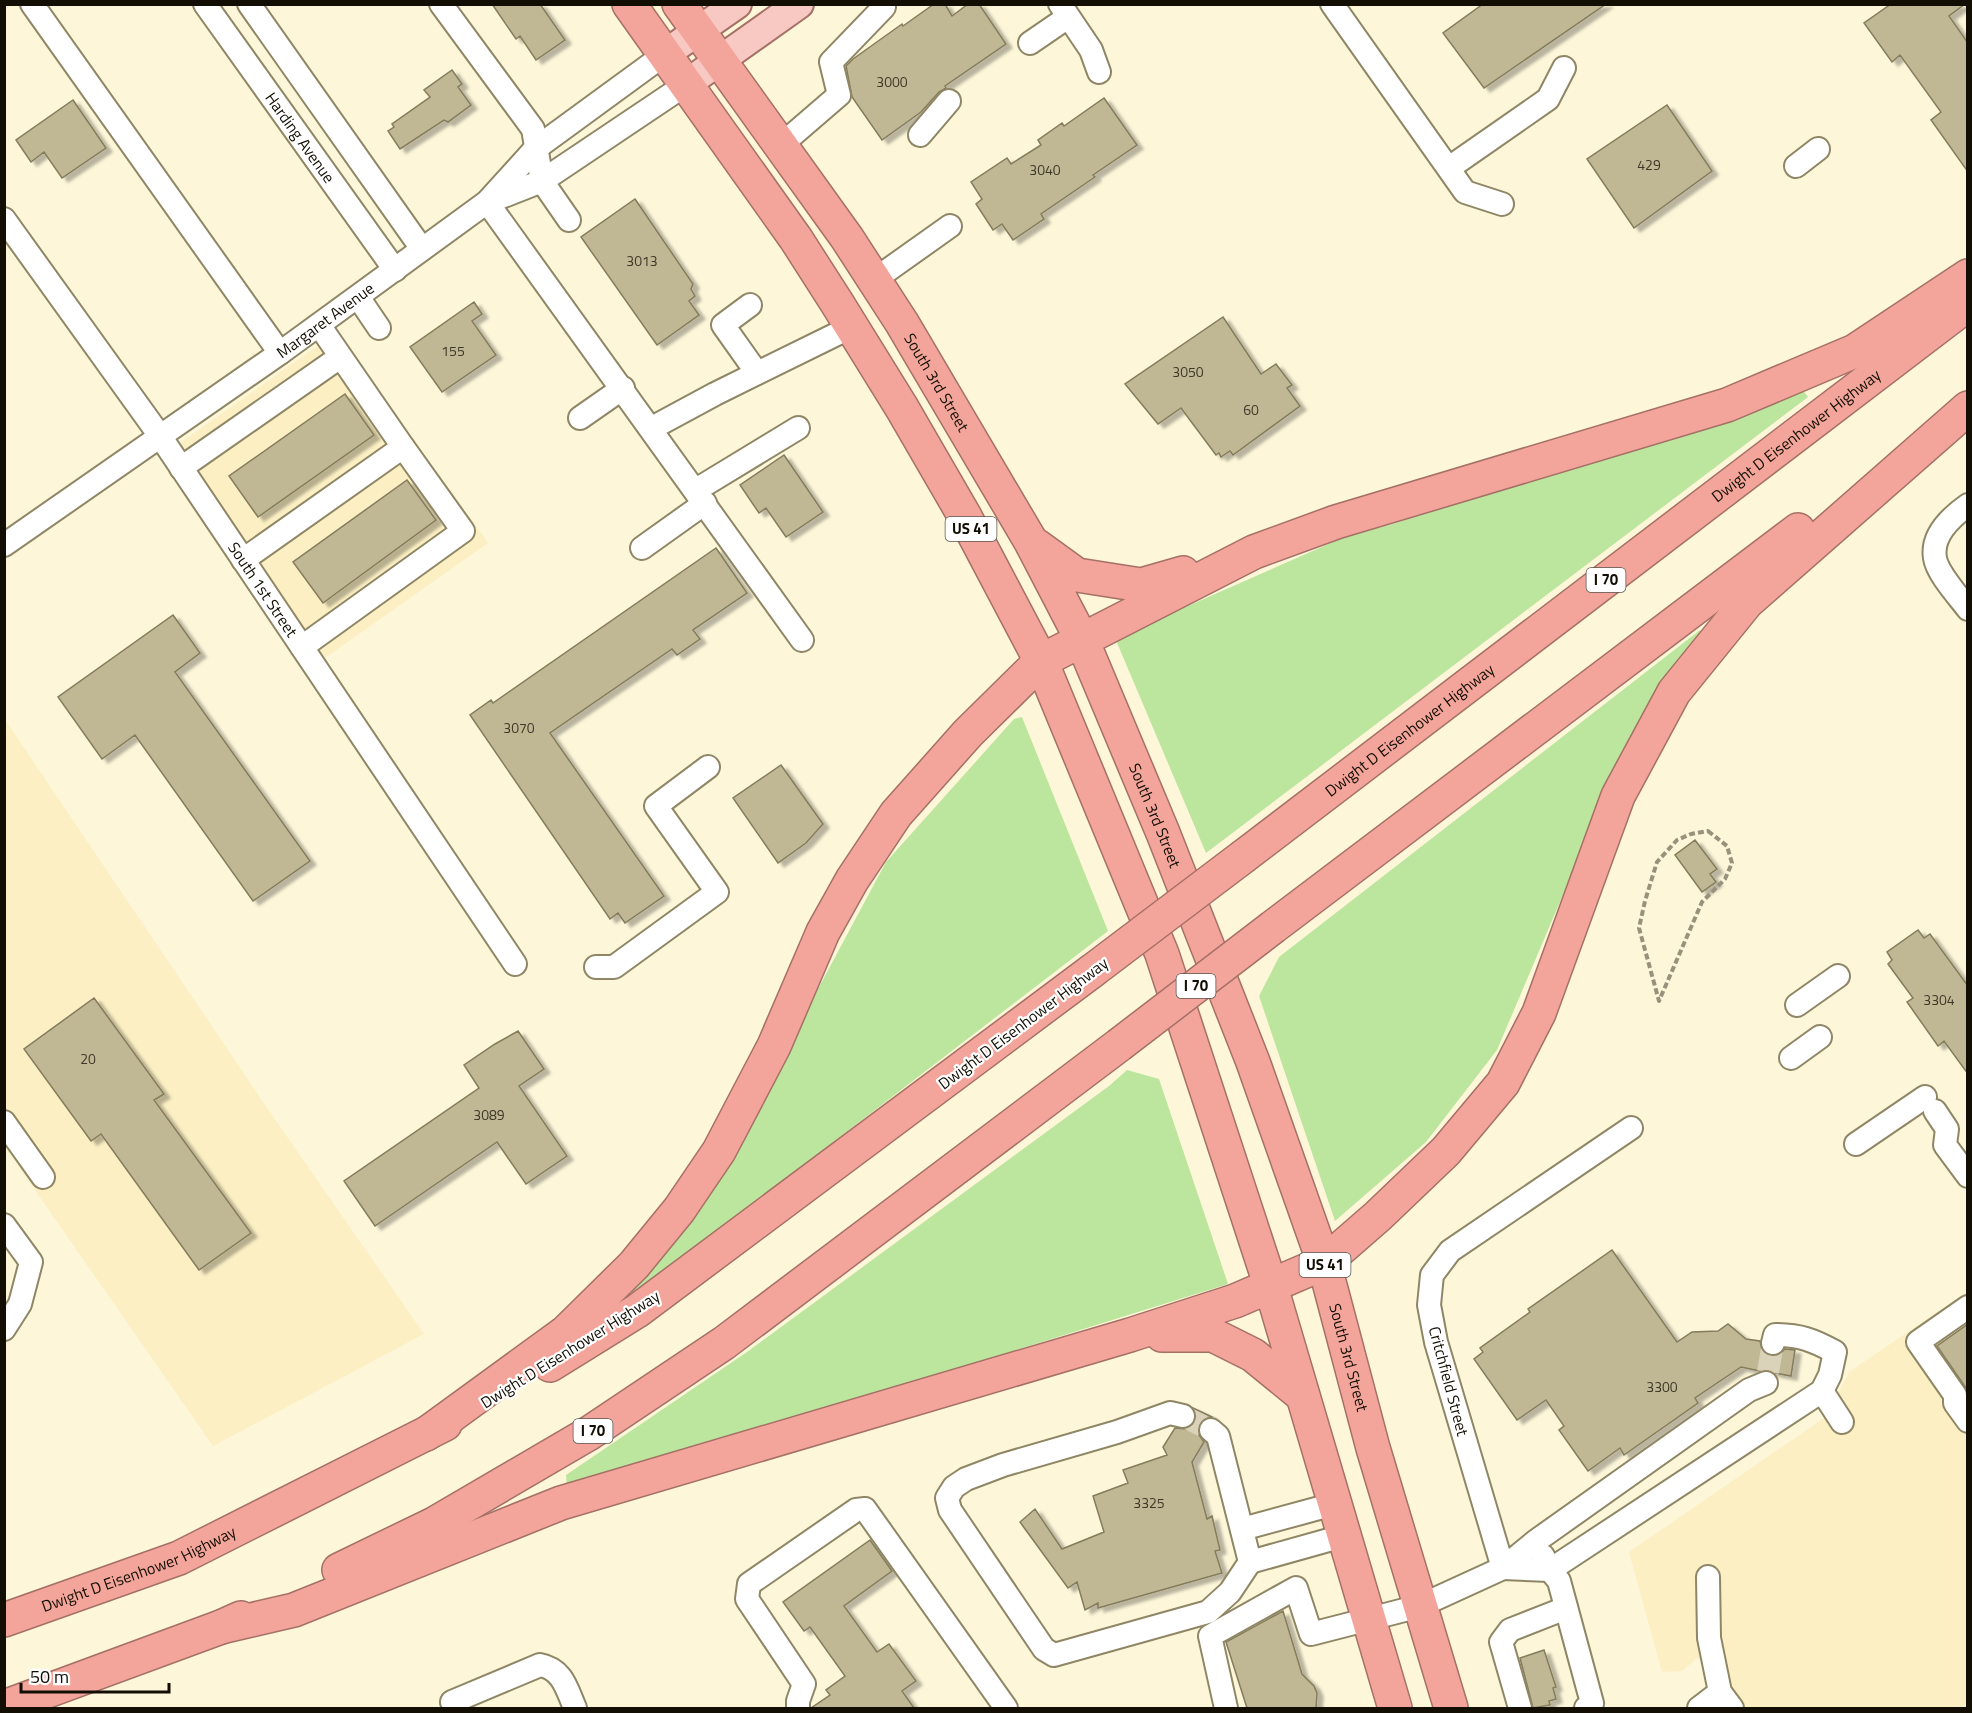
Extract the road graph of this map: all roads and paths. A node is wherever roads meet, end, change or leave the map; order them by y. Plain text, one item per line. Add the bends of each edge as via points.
1 (32, 4) edge
2 (205, 4) edge
3 (249, 4) edge
4 (441, 4) edge
5 (629, 4) edge
6 (737, 4) edge
7 (799, 4) edge
8 (882, 4) edge
9 (1332, 4) edge
10 (1064, 10) edge
11 (689, 17) edge
12 (1030, 43) dead end
13 (665, 54) junction
14 (720, 61) junction
15 (1564, 68) dead end
16 (1099, 72) dead end
17 (685, 85) junction
18 (949, 101) dead end
19 (920, 135) dead end
20 (781, 145) junction
21 (535, 149) junction
22 (1818, 149) dead end
23 (1796, 166) dead end
24 (1449, 168) junction
25 (542, 182) junction
26 (487, 202) junction
27 (1502, 204) dead end
28 (4, 219) edge
29 (569, 220) dead end
30 (950, 226) dead end
31 (422, 249) junction
32 (395, 270) junction
33 (1968, 276) edge
34 (874, 280) junction
35 (358, 297) junction
36 (1968, 304) edge
37 (750, 305) dead end
38 (318, 325) junction
39 (851, 327) junction
40 (379, 328) dead end
41 (280, 353) junction
42 (340, 357) junction
43 (757, 373) junction
44 (623, 388) junction
45 (1968, 402) edge
46 (1968, 408) edge
47 (580, 418) dead end
48 (652, 428) junction
49 (798, 428) dead end
50 (160, 436) junction
51 (404, 447) junction
52 (181, 468) junction
53 (700, 497) junction
54 (1968, 506) edge
55 (1030, 540) junction
56 (4, 545) edge
57 (642, 548) dead end
58 (1254, 552) junction
59 (243, 560) junction
60 (1968, 609) edge
61 (802, 640) dead end
62 (1082, 640) junction
63 (302, 648) junction
64 (1041, 661) junction
65 (708, 767) dead end
66 (516, 964) dead end
67 (596, 967) dead end
68 (1838, 976) dead end
69 (1659, 1001) joint
70 (1797, 1005) dead end
71 (1820, 1037) dead end
72 (1791, 1058) dead end
73 (4, 1122) edge
74 (1631, 1128) dead end
75 (1856, 1144) dead end
76 (1968, 1176) edge
77 (43, 1177) dead end
78 (4, 1226) edge
79 (1324, 1263) junction
80 (1271, 1287) junction
81 (1968, 1307) edge
82 (4, 1329) edge
83 (1130, 1335) junction
84 (1773, 1343) dead end
85 (1822, 1391) junction
86 (1302, 1395) junction
87 (1790, 1412) junction
88 (1183, 1416) tunnel mouth
89 (1968, 1421) edge
90 (1842, 1422) dead end
91 (1211, 1430) tunnel mouth
92 (426, 1434) junction
93 (1334, 1504) junction
94 (1242, 1530) junction
95 (1343, 1536) junction
96 (1536, 1541) junction
97 (1250, 1562) junction
98 (1503, 1568) junction
99 (1550, 1570) junction
100 (1708, 1577) dead end
101 (1420, 1606) junction
102 (1566, 1608) junction
103 (1197, 1615) junction
104 (4, 1620) edge
105 (1368, 1620) junction
106 (221, 1627) junction
107 (1210, 1636) junction
108 (1726, 1700) edge
109 (452, 1702) dead end
110 (4, 1707) edge
111 (1224, 1707) edge
112 (575, 1708) edge
113 (798, 1708) edge
114 (1006, 1708) edge
115 (1395, 1708) edge
116 (1451, 1708) edge
117 (1520, 1708) edge
118 (1586, 1708) edge
119 (1699, 1708) edge

1 - 41 street
2 - 32 street, Harding Avenue
3 - 31 street, Harding Avenue
4 - 21 street via 521,98 533,129
5 - 13 highway, US 41
6 - 11 main road, Margaret Avenue
7 - 14 main road, Margaret Avenue
8 - 20 street via 884,7 831,62 839,95
9 - 24 street
10 - 12 street
10 - 16 street via 1091,50
11 - 13 main road, Margaret Avenue
11 - 14 highway, South 3rd Street / US 41
13 - 17 highway, US 41
13 - 21 street, Margaret Avenue
14 - 17 main road, Margaret Avenue
14 - 20 highway, South 3rd Street / US 41
15 - 24 street via 1548,99
17 - 25 street, Margaret Avenue
17 - 39 highway, US 41 via 796,239
18 - 19 street
20 - 34 highway, South 3rd Street / US 41
21 - 25 street
21 - 26 street, Margaret Avenue
22 - 23 street
24 - 27 street via 1465,192
25 - 26 street, Margaret Avenue
25 - 29 street
26 - 31 street, Margaret Avenue
26 - 44 street
28 - 50 street, South 1st Street
30 - 34 street
31 - 32 street, Margaret Avenue
32 - 35 street, Margaret Avenue
33 - 58 highway via 1855,351 1727,405 1336,522
34 - 55 highway, South 3rd Street / US 41
35 - 38 street, Margaret Avenue
35 - 40 street
36 - 92 highway, Dwight D Eisenhower Highway / I 70, bridge via 1244,856 638,1311 537,1374
37 - 43 street via 723,325
38 - 41 street, Margaret Avenue
38 - 42 street
39 - 43 street
39 - 64 highway, US 41 via 964,515
41 - 50 street, Margaret Avenue
42 - 51 street
42 - 52 street
43 - 48 street
44 - 47 street
44 - 48 street
45 - 106 highway, I 70, bridge via 724,1343 588,1434 434,1524
46 - 79 highway via 1747,602 1674,692 1618,796 1539,1013 1503,1083 1446,1151
48 - 53 street
49 - 53 street
50 - 52 street, South 1st Street
50 - 56 street, Margaret Avenue
51 - 59 street
51 - 63 street via 463,531
52 - 59 street, South 1st Street
53 - 57 street
53 - 61 street
54 - 60 street via 1943,526 1936,541 1935,558
55 - 58 highway via 1077,575 1141,585
55 - 62 highway, South 3rd Street / US 41
58 - 62 highway
59 - 63 street, South 1st Street
62 - 64 highway
62 - 79 highway, South 3rd Street / US 41 via 1253,1062
63 - 66 street, South 1st Street
64 - 80 highway, US 41 via 1162,954
64 - 92 highway via 968,733 890,823 852,880 823,932 774,1046 719,1151 679,1210 634,1265 566,1332
65 - 67 street via 656,806 717,892 614,967
68 - 70 street
69 - 69 path via 1702,902 1725,879 1732,863 1727,846 1708,831 1677,840 1657,862 1645,901 1639,928
71 - 72 street
73 - 77 street
74 - 98 street, Critchfield Street via 1450,1251 1432,1275 1429,1305 1436,1342
75 - 76 street via 1930,1104 1947,1129 1945,1145
78 - 82 street via 31,1262 20,1304
79 - 80 highway
79 - 101 highway, South 3rd Street / US 41
80 - 83 highway
80 - 86 highway, US 41
81 - 89 street via 1918,1342
83 - 86 highway via 1213,1335 1253,1355
83 - 106 highway via 561,1503 294,1610
84 - 85 street via 1775,1335 1792,1335 1835,1352
85 - 87 street
85 - 90 street
86 - 93 highway, US 41
87 - 96 street via 1767,1377
87 - 99 street
88 - 103 street via 1170,1413 1003,1465 966,1479 947,1498 950,1510 1044,1649 1054,1655
91 - 94 street via 1218,1436
92 - 104 highway, Dwight D Eisenhower Highway / I 70 via 179,1558
93 - 94 street
93 - 95 highway, US 41
94 - 97 street
95 - 97 street
95 - 105 highway, US 41
96 - 98 street
96 - 99 street
97 - 103 street via 1220,1603
98 - 99 street
98 - 101 street
99 - 102 street via 1558,1581
100 - 108 street via 1709,1638
101 - 105 street
101 - 116 highway, South 3rd Street / US 41
102 - 117 street via 1510,1630 1501,1642
102 - 118 street via 1592,1703
103 - 107 street
105 - 107 street via 1311,1634 1296,1588
105 - 115 highway, US 41
106 - 110 highway, I 70
107 - 111 street
108 - 119 street
109 - 112 street via 540,1665 559,1674
113 - 114 street via 804,1684 747,1599 748,1584 856,1510 865,1509

